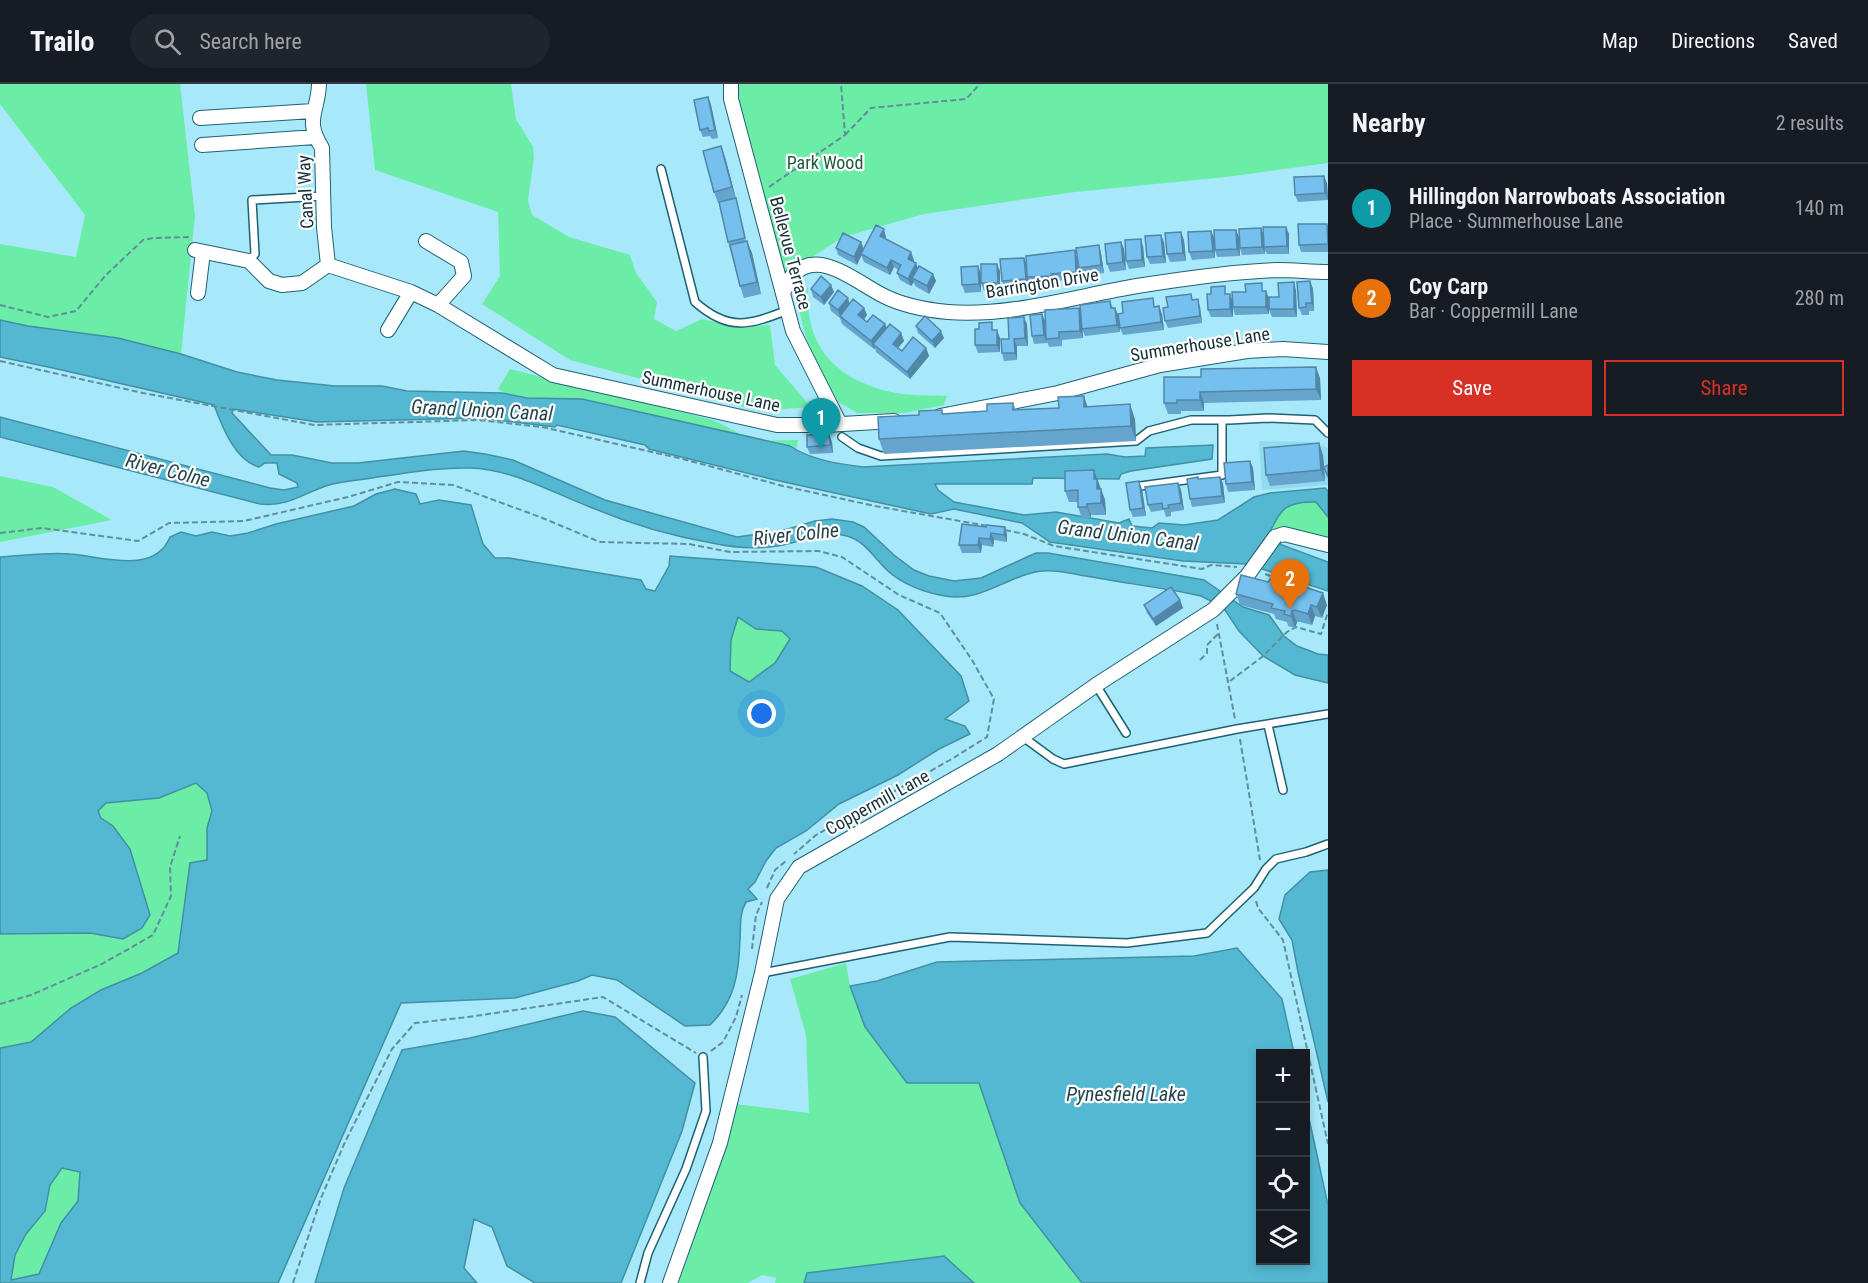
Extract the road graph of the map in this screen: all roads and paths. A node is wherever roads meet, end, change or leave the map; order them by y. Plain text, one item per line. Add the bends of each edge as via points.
1 (319, 84) edge
2 (730, 84) edge
3 (841, 84) edge
4 (981, 84) edge
5 (313, 111) junction
6 (200, 118) dead end
7 (845, 135) junction
8 (315, 137) junction
9 (202, 145) dead end
10 (661, 169) dead end
11 (757, 195) junction
12 (324, 196) junction
13 (426, 241) dead end
14 (199, 251) junction
15 (249, 261) junction
16 (328, 265) junction
17 (1328, 272) edge
18 (784, 291) junction
19 (411, 292) junction
20 (198, 293) dead end
21 (0, 305) edge
22 (438, 305) junction
23 (788, 310) junction
24 (388, 330) dead end
25 (1328, 352) edge
26 (0, 361) edge
27 (926, 419) edge
28 (906, 420) edge
29 (1222, 420) junction
30 (841, 430) junction
31 (1328, 433) edge
32 (1131, 488) edge
33 (990, 527) edge
34 (998, 528) edge
35 (0, 532) edge
36 (1328, 545) edge
37 (1243, 572) junction
38 (1263, 573) dead end
39 (1293, 583) junction
40 (1286, 585) edge
41 (1301, 586) edge
42 (1328, 612) edge
43 (1219, 633) dead end
44 (1200, 660) dead end
45 (1229, 682) dead end
46 (1096, 685) junction
47 (1328, 714) edge
48 (1268, 725) junction
49 (1126, 733) dead end
50 (1023, 737) junction
51 (1283, 790) dead end
52 (180, 836) dead end
53 (1328, 844) edge
54 (767, 888) dead end
55 (764, 897) dead end
56 (752, 951) dead end
57 (762, 973) junction
58 (742, 995) dead end
59 (0, 1004) edge
60 (703, 1057) junction
61 (293, 1283) edge
62 (640, 1283) edge
63 (670, 1283) edge

1 - 5 street, Canal Way
2 - 11 street, Bellevue Terrace
3 - 7 path
4 - 7 path via 966,99 871,108
5 - 6 street
5 - 8 street, Canal Way
7 - 11 path
8 - 9 street
8 - 12 street, Canal Way via 322,148
10 - 23 lane via 695,302 710,316 738,323 759,322
11 - 18 street, Bellevue Terrace
12 - 15 lane via 252,201 255,254
12 - 16 street, Canal Way
13 - 22 street via 460,262 464,276
14 - 15 street
14 - 20 street
14 - 21 path via 188,237 143,240 76,311 48,317
15 - 16 street via 269,281 282,285 302,283
16 - 19 street, Summerhouse Lane
17 - 18 street, Barrington Drive via 1277,270 1235,274 985,312 911,306 821,264 809,265 793,274
18 - 23 street, Bellevue Terrace
19 - 22 street, Summerhouse Lane
19 - 24 street
22 - 30 street, Summerhouse Lane via 553,375 777,424
23 - 30 street, Bellevue Terrace via 793,331
25 - 27 street, Summerhouse Lane via 1247,351 1160,365 1058,393
26 - 33 path via 314,425 462,420 542,427 783,486
28 - 30 street, Summerhouse Lane
29 - 30 lane via 1191,420 1149,430 1136,441 881,456 858,448
29 - 31 lane via 1315,420
29 - 32 lane via 1222,475
34 - 37 path via 1054,546
35 - 54 path via 42,528 138,541 169,523 244,521 398,482 453,485 600,542 689,544 730,552 818,551 842,557 899,595 940,613 994,699 987,737 816,835 775,870
36 - 37 street, Coppermill Lane, bridge via 1284,534 1275,537
37 - 46 street, Coppermill Lane via 1216,607
38 - 39 path
39 - 40 path
39 - 41 path
42 - 45 path via 1321,634 1296,627
43 - 44 path via 1206,645 1208,653
46 - 49 lane
46 - 50 street, Coppermill Lane
47 - 48 lane
48 - 50 lane via 1064,764
48 - 51 lane
50 - 57 street, Coppermill Lane via 799,867 777,899
52 - 59 path via 170,867 171,896 153,935 102,964
53 - 57 lane via 1276,859 1254,888 1207,933 1127,943 950,937
55 - 56 path via 756,915
57 - 63 street, Coppermill Lane via 720,1143
58 - 60 path via 723,1042
60 - 61 path via 603,997 415,1023 392,1049 345,1142 321,1198
60 - 62 lane via 706,1110 686,1169 648,1253

